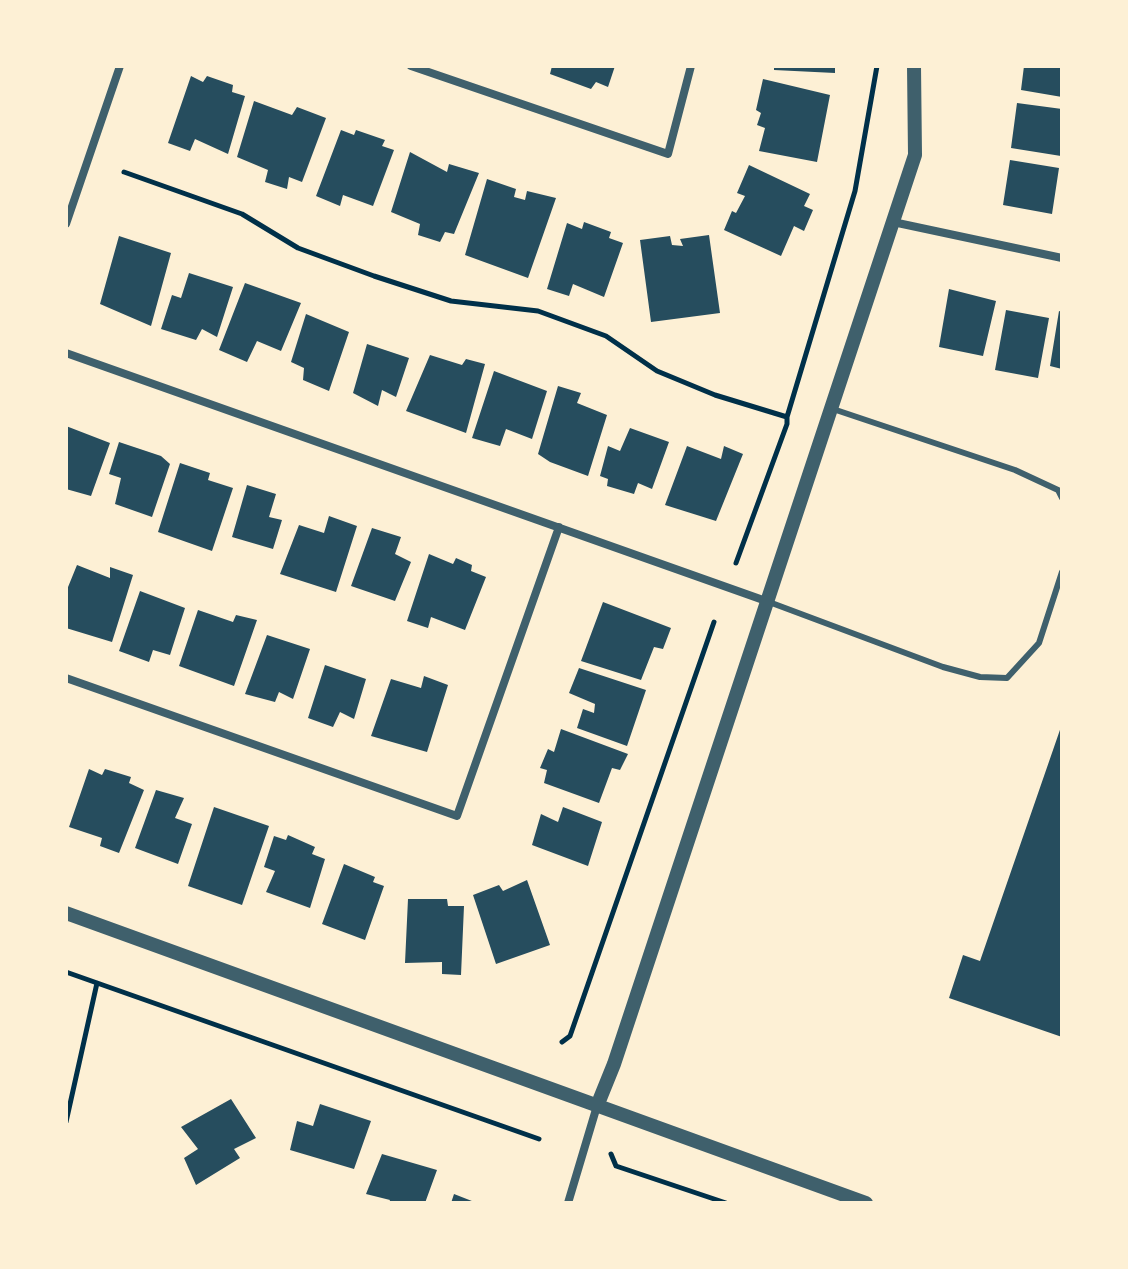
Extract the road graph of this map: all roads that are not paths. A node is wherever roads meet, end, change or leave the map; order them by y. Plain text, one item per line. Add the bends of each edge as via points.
1 (120, 66) edge
2 (411, 66) edge
3 (691, 66) edge
4 (914, 66) edge
5 (893, 222) junction
6 (66, 224) edge
7 (1062, 258) edge
8 (66, 353) edge
9 (831, 409) junction
10 (1060, 489) edge
11 (1062, 498) edge
12 (559, 527) junction
13 (1062, 572) edge
14 (766, 601) junction
15 (66, 678) edge
16 (66, 913) edge
17 (597, 1106) junction
18 (568, 1203) edge
19 (866, 1203) edge

1 - 6 street
2 - 3 street via 668,154
4 - 5 street via 915,155
5 - 7 street
5 - 9 street
8 - 12 street
9 - 10 lane
9 - 14 street
10 - 11 lane
12 - 14 street
12 - 15 street via 457,816
13 - 14 lane via 1039,643 1007,678 943,667
14 - 17 street
16 - 17 street
17 - 18 street
17 - 19 street

